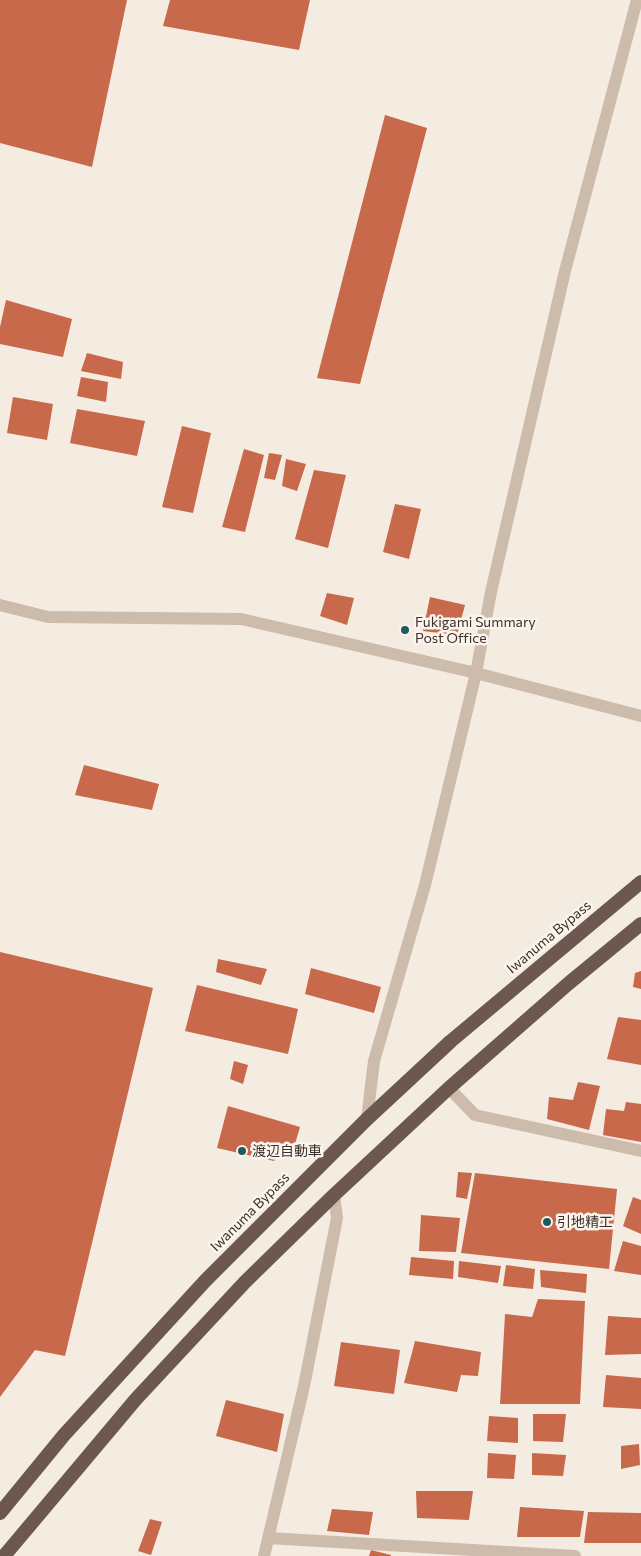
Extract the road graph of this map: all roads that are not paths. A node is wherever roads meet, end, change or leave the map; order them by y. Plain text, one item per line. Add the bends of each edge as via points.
1 (637, 0) edge
2 (0, 605) edge
3 (476, 673) junction
4 (641, 716) edge
5 (641, 882) edge
6 (641, 924) edge
7 (449, 1088) junction
8 (367, 1119) junction
9 (641, 1151) edge
10 (334, 1195) junction
11 (0, 1514) edge
12 (268, 1538) junction
13 (546, 1555) edge
14 (4, 1556) edge
15 (264, 1556) edge
16 (576, 1556) edge

1 - 3 street via 565,271 491,592
2 - 3 street via 48,618 240,619
3 - 4 street
3 - 8 street via 425,885 374,1061
5 - 8 highway, Iwanuma Bypass via 451,1041
6 - 7 highway
7 - 9 street via 475,1115
7 - 10 highway
8 - 11 highway, Iwanuma Bypass via 204,1280 64,1435
10 - 12 street via 337,1218 304,1386
10 - 14 highway via 246,1282 136,1399
12 - 13 street
12 - 15 street
13 - 16 street

